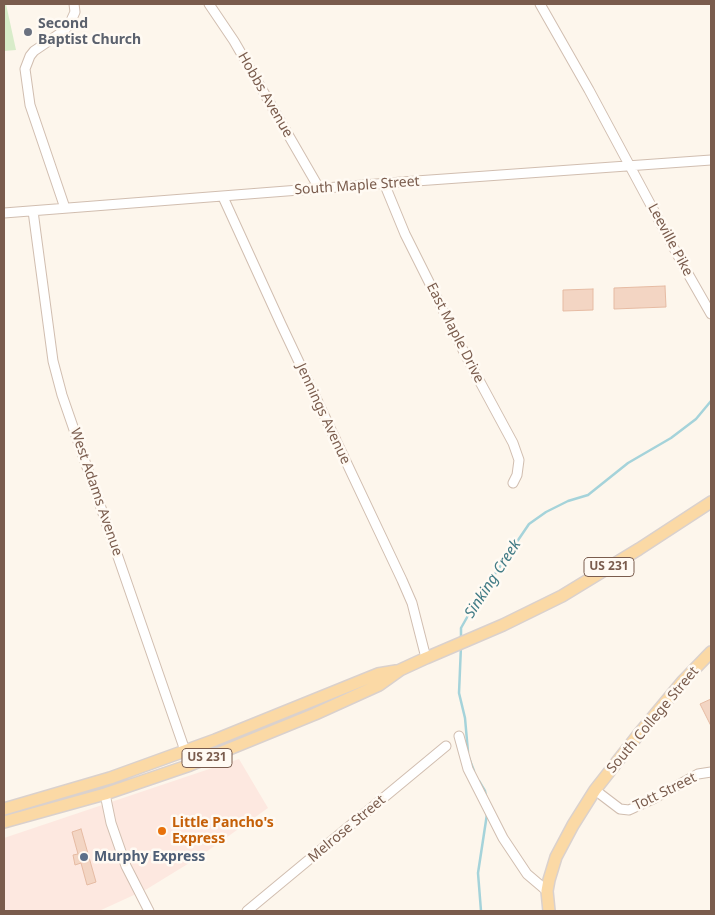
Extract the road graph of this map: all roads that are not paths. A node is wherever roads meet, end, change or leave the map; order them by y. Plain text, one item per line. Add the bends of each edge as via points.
1 (74, 4) edge
2 (209, 4) edge
3 (540, 4) edge
4 (711, 160) edge
5 (631, 165) junction
6 (384, 183) junction
7 (319, 188) junction
8 (223, 197) junction
9 (65, 208) junction
10 (33, 211) junction
11 (4, 214) edge
12 (711, 314) edge
13 (514, 483) dead end
14 (711, 502) edge
15 (711, 652) edge
16 (426, 658) junction
17 (400, 670) junction
18 (458, 736) dead end
19 (446, 746) dead end
20 (185, 751) junction
21 (190, 765) junction
22 (711, 772) edge
23 (595, 790) junction
24 (105, 794) junction
25 (4, 809) edge
26 (4, 822) edge
27 (547, 891) junction
28 (149, 911) edge
29 (247, 911) edge
30 (549, 911) edge

1 - 9 street via 75,12 69,25 34,51 25,69 30,105
2 - 7 street, Hobbs Avenue
3 - 5 street, Leeville Pike
4 - 5 street, South Maple Street
5 - 6 street, South Maple Street
5 - 12 street, Leeville Pike
6 - 7 street, South Maple Street
6 - 13 street, East Maple Drive via 405,234 513,443 518,460
7 - 8 street, South Maple Street
8 - 9 street, South Maple Street
8 - 16 street, Jennings Avenue via 402,580 412,603
9 - 10 street, South Maple Street
10 - 11 street, South Maple Street
10 - 20 street, West Adams Avenue via 53,360 62,394
14 - 16 main road, US 231 via 562,596
15 - 23 main road, South College Street via 683,681
16 - 17 main road, US 231
17 - 20 main road, US 231 via 378,674
17 - 21 main road, US 231 via 379,685
18 - 27 street via 468,769 503,838 527,874
19 - 29 street, Melrose Street
20 - 21 street, West Adams Avenue
20 - 25 main road, US 231 via 110,778
21 - 24 main road, US 231
22 - 23 street, Tott Street via 698,774 629,810 620,809
23 - 27 main road, South College Street via 556,857
24 - 26 main road, US 231
24 - 28 street via 126,866
27 - 30 main road

